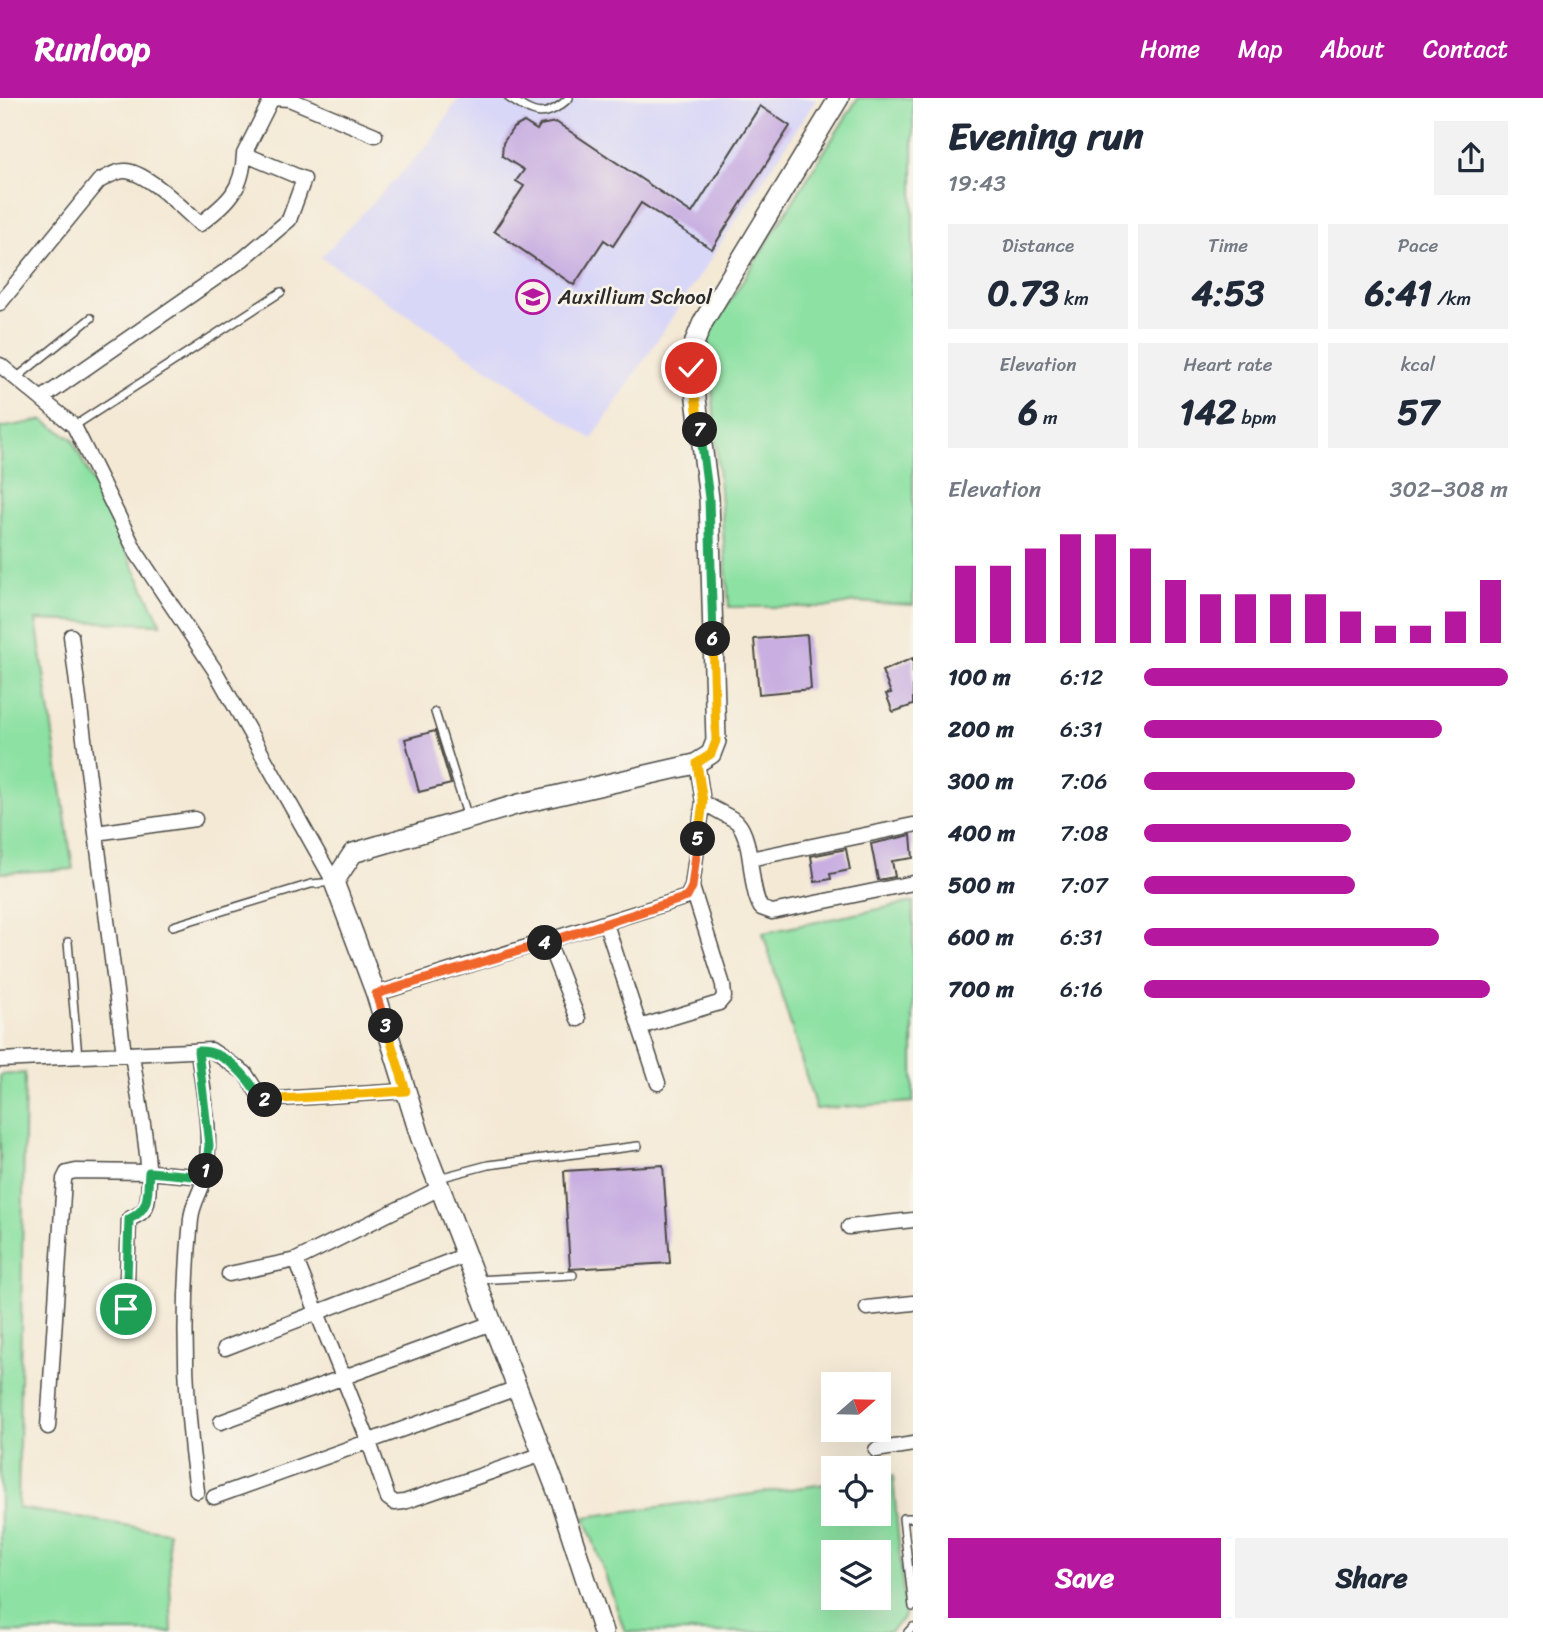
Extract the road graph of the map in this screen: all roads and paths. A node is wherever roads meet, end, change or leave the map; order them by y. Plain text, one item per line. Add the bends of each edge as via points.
1 (509, 98) edge
2 (569, 98) edge
3 (839, 98) edge
4 (375, 135) dead end
5 (244, 154) junction
6 (281, 292) dead end
7 (0, 303) edge
8 (91, 318) dead end
9 (0, 366) edge
10 (15, 379) junction
11 (41, 399) junction
12 (74, 426) junction
13 (71, 636) dead end
14 (435, 712) dead end
15 (697, 763) junction
16 (703, 802) junction
17 (195, 819) dead end
18 (468, 819) junction
19 (913, 825) edge
20 (96, 833) junction
21 (750, 859) junction
22 (334, 882) junction
23 (913, 883) edge
24 (692, 887) junction
25 (606, 924) junction
26 (173, 926) dead end
27 (68, 942) dead end
28 (548, 942) junction
29 (376, 994) junction
30 (579, 1019) dead end
31 (640, 1027) junction
32 (198, 1051) junction
33 (128, 1054) junction
34 (78, 1056) junction
35 (0, 1060) edge
36 (658, 1083) dead end
37 (406, 1091) junction
38 (638, 1146) dead end
39 (149, 1172) junction
40 (205, 1177) junction
41 (438, 1183) junction
42 (913, 1220) edge
43 (849, 1227) dead end
44 (466, 1255) junction
45 (296, 1260) junction
46 (229, 1274) dead end
47 (573, 1275) dead end
48 (475, 1280) junction
49 (913, 1303) edge
50 (867, 1308) dead end
51 (126, 1309) dead end
52 (318, 1313) junction
53 (492, 1323) junction
54 (225, 1348) dead end
55 (343, 1376) junction
56 (517, 1388) junction
57 (221, 1422) dead end
58 (48, 1427) dead end
59 (369, 1442) junction
60 (913, 1444) edge
61 (876, 1450) dead end
62 (543, 1454) junction
63 (197, 1491) dead end
64 (215, 1497) dead end
65 (913, 1518) edge
66 (913, 1607) edge
67 (913, 1627) edge
68 (603, 1632) edge
69 (908, 1632) edge

1 - 2 lane via 531,112 545,113
3 - 15 street via 702,322 695,341 691,368 709,498 716,741 711,754
4 - 5 street via 289,99 272,98
5 - 7 street via 237,191 200,224 148,181 126,171 99,181
5 - 11 street via 304,179 289,220 243,259
6 - 12 lane
8 - 10 lane
9 - 10 street
10 - 11 street
11 - 12 street
12 - 22 street via 136,552 214,669
13 - 20 street
14 - 18 lane
15 - 16 street
15 - 18 street
16 - 21 street via 737,822
16 - 24 street
17 - 20 street
18 - 22 street via 353,853
19 - 21 street
20 - 33 street
21 - 23 street via 755,898 761,908 772,912
22 - 26 lane via 311,884
22 - 29 street
24 - 25 street via 687,897
24 - 31 street via 724,997 719,1003
25 - 28 street
25 - 31 street
27 - 34 lane
28 - 29 street
28 - 30 street
29 - 37 street
31 - 36 street
32 - 33 street
32 - 37 street via 211,1050 245,1073 262,1100
32 - 40 street via 209,1145
33 - 34 street
33 - 39 street
34 - 35 street
37 - 41 street
38 - 41 lane via 488,1165
39 - 40 street
39 - 51 street via 146,1207 129,1219
39 - 58 street via 76,1171 67,1173 64,1180
40 - 63 street via 191,1215 185,1333 189,1434
41 - 44 street
41 - 45 street
42 - 43 street
44 - 48 street
44 - 52 street
45 - 46 street
45 - 52 street
47 - 48 lane
48 - 53 street
49 - 50 street
52 - 54 street
52 - 55 street
53 - 55 street
53 - 56 street
55 - 57 street
55 - 59 street
56 - 59 street
56 - 62 street
59 - 62 street via 388,1498 395,1503
59 - 64 street
60 - 61 street
62 - 68 street
65 - 66 lane via 903,1518
67 - 69 lane

